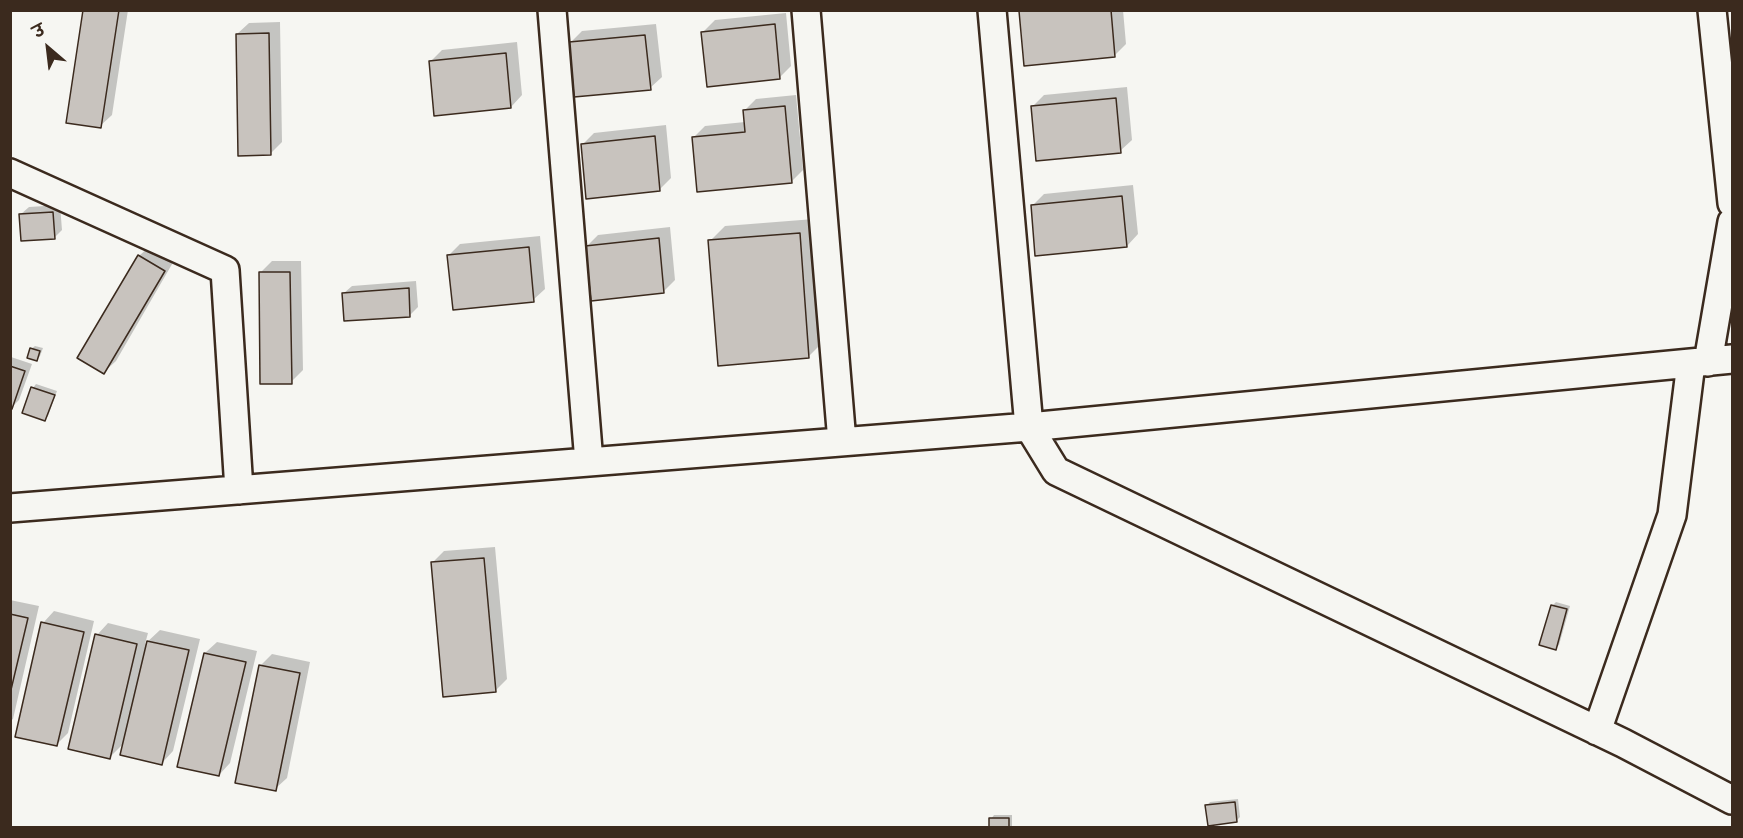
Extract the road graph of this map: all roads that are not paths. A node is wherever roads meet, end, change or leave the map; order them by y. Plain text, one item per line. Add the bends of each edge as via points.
1 (552, 10) edge
2 (806, 10) edge
3 (992, 10) edge
4 (1712, 10) edge
5 (10, 173) edge
6 (1732, 203) edge
7 (1732, 222) edge
8 (1710, 362) edge
9 (1029, 427) junction
10 (842, 442) junction
11 (589, 462) junction
12 (239, 490) junction
13 (10, 508) edge
14 (1597, 731) junction
15 (1732, 800) edge

1 - 11 street
2 - 10 street
3 - 9 street
4 - 6 street
5 - 12 street via 225,270
7 - 8 street
8 - 9 street
8 - 14 street via 1672,515
9 - 10 street
9 - 14 street via 1056,471
10 - 11 street
11 - 12 street
12 - 13 street
14 - 15 street

